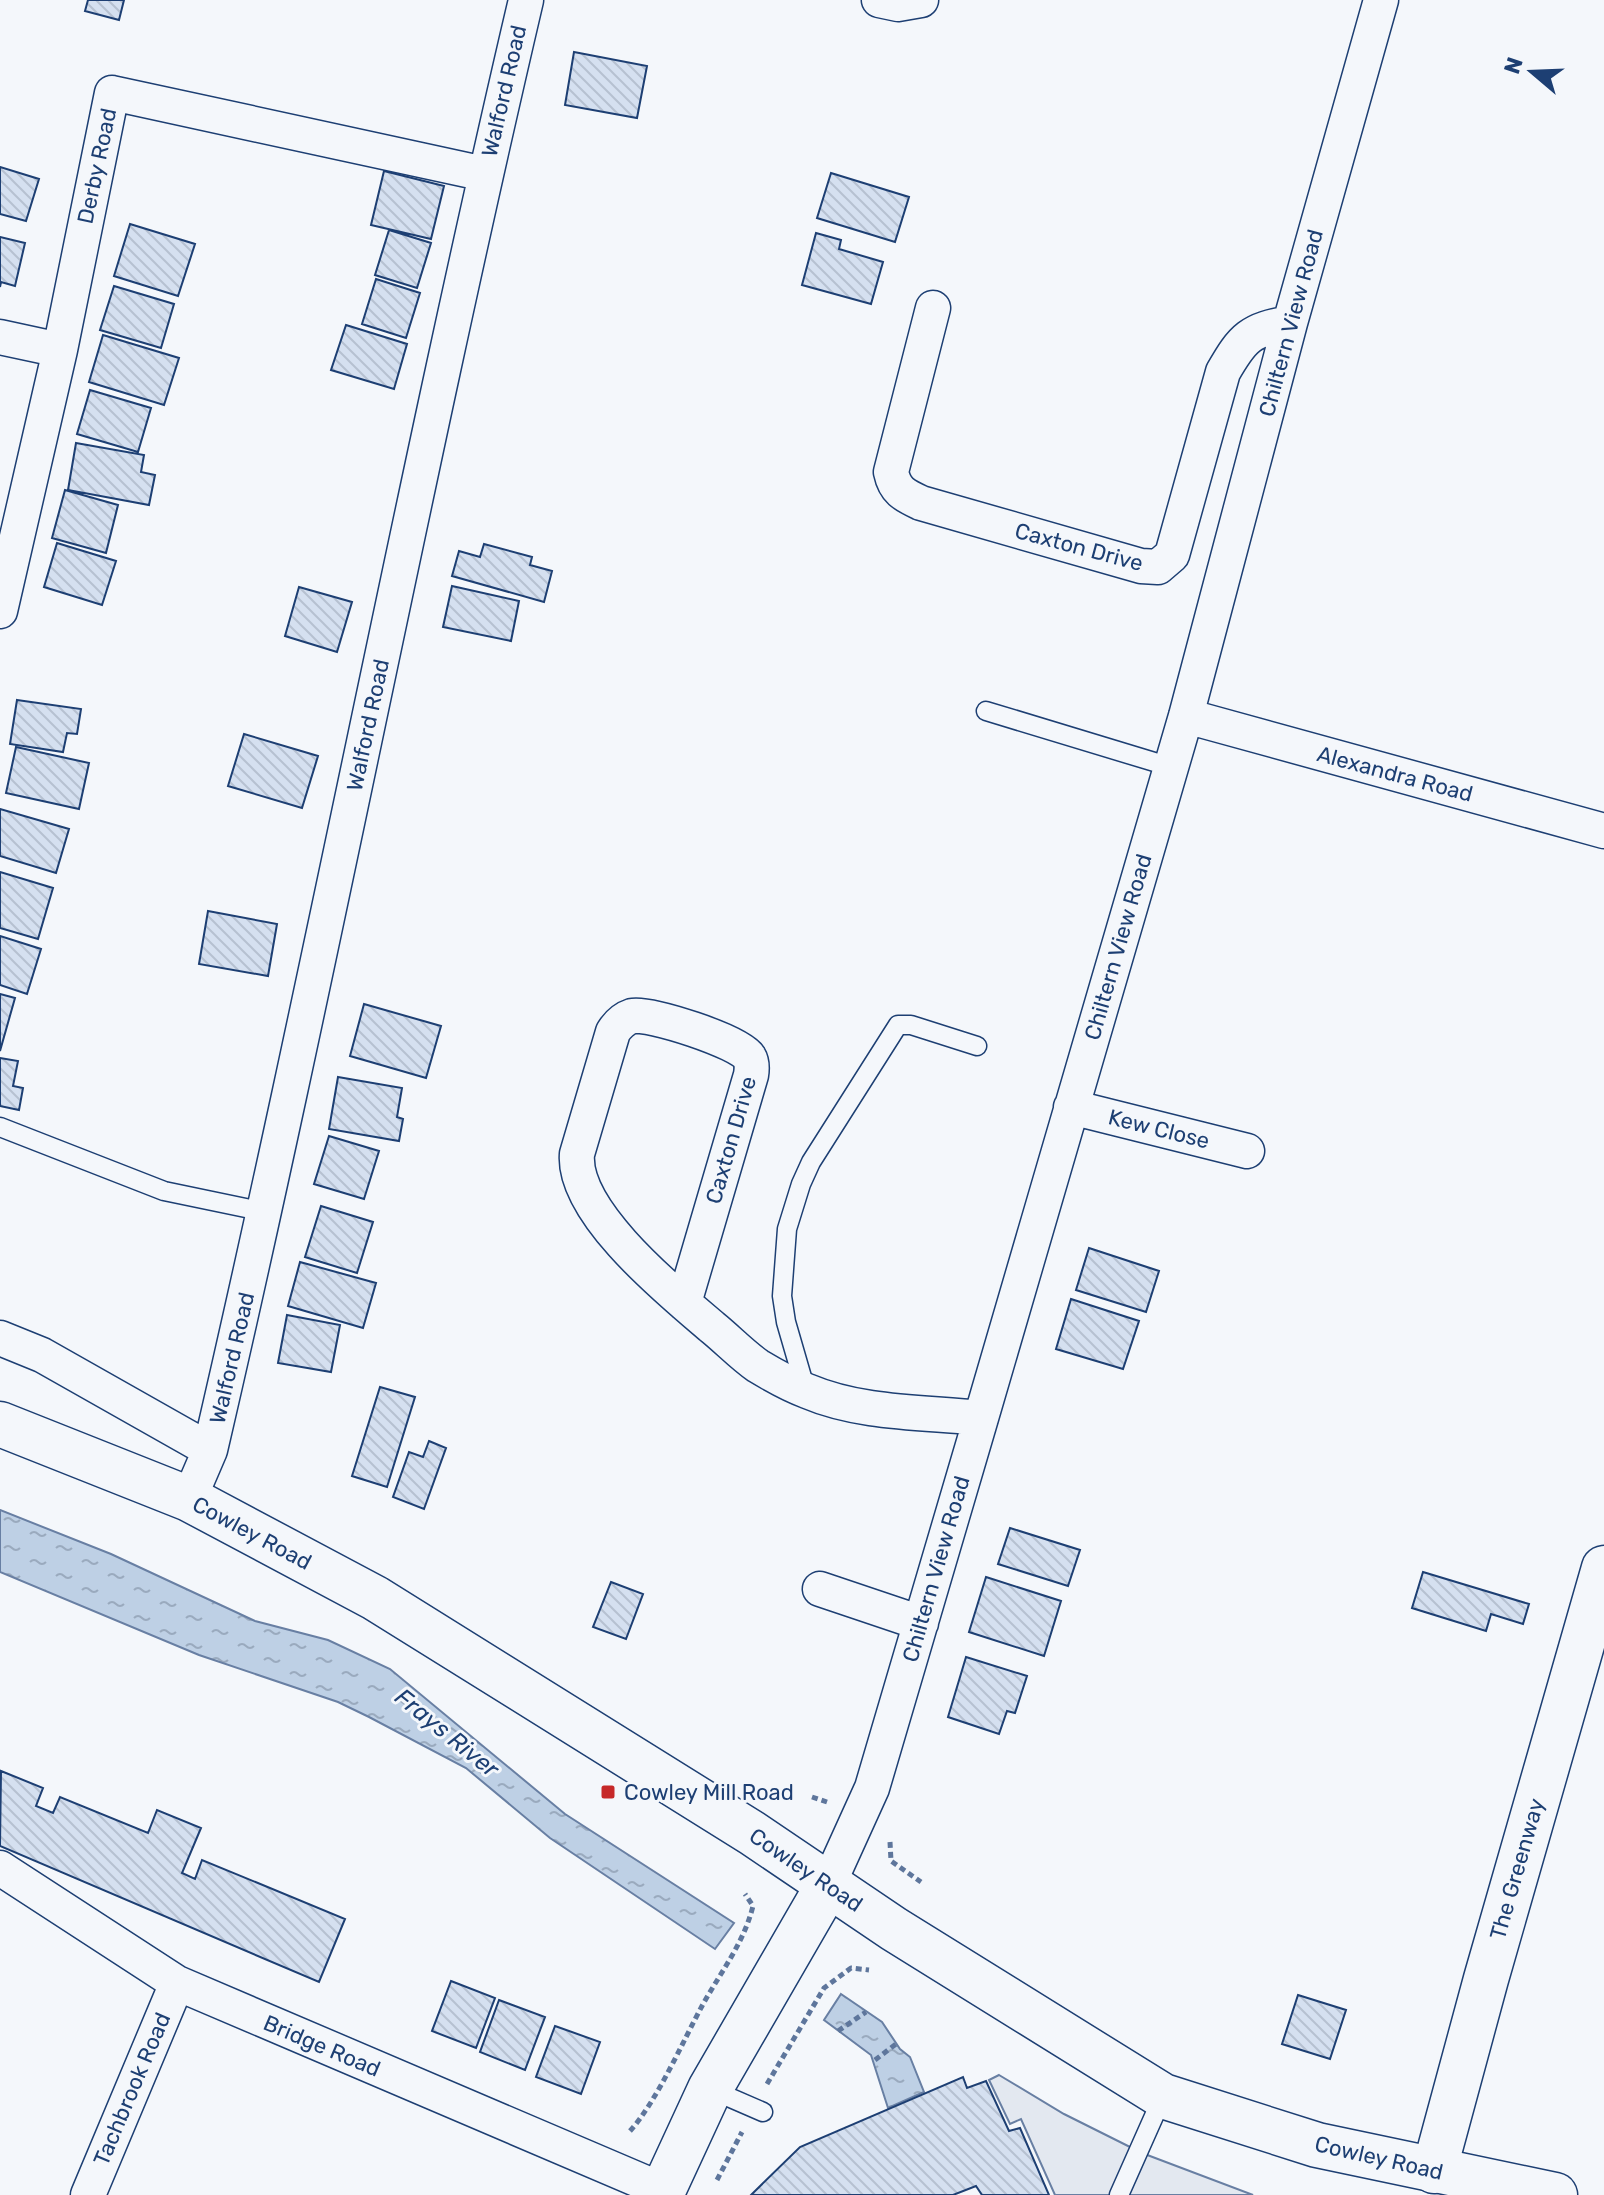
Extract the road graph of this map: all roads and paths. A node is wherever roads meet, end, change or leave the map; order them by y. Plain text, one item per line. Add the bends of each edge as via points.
1 (526, 0) edge
2 (879, 0) edge
3 (921, 0) edge
4 (1381, 0) edge
5 (485, 174) junction
6 (933, 308) dead end
7 (1290, 323) junction
8 (0, 337) edge
9 (60, 350) junction
10 (0, 611) edge
11 (986, 711) dead end
12 (1186, 716) junction
13 (1171, 767) junction
14 (1604, 831) edge
15 (977, 1046) dead end
16 (1071, 1107) junction
17 (0, 1127) edge
18 (1247, 1151) dead end
19 (265, 1212) junction
20 (684, 1303) junction
21 (0, 1338) edge
22 (806, 1391) junction
23 (981, 1418) junction
24 (0, 1424) edge
25 (210, 1450) junction
26 (189, 1499) junction
27 (1604, 1568) edge
28 (820, 1589) dead end
29 (921, 1623) junction
30 (891, 1835) dead end
31 (0, 1868) edge
32 (921, 1882) dead end
33 (828, 1885) junction
34 (745, 1894) dead end
35 (869, 1970) dead end
36 (177, 1983) junction
37 (866, 2012) dead end
38 (838, 2031) dead end
39 (896, 2044) dead end
40 (875, 2060) dead end
41 (710, 2089) junction
42 (1163, 2096) junction
43 (759, 2110) junction
44 (630, 2131) dead end
45 (1434, 2171) junction
46 (716, 2182) dead end
47 (662, 2192) edge
48 (88, 2195) edge
49 (1119, 2195) edge
50 (1555, 2195) edge

1 - 5 street, Walford Road
2 - 3 street
4 - 7 street, Chiltern View Road
5 - 9 street, Derby Road via 112,93
5 - 19 street, Walford Road
6 - 7 street, Caxton Drive via 891,472 894,486 921,503 1158,567 1172,555 1223,372 1238,344 1262,327
7 - 12 street, Chiltern View Road
8 - 9 street
9 - 10 street, Derby Road
11 - 13 lane
12 - 13 street, Chiltern View Road
12 - 14 street, Alexandra Road
13 - 16 street, Chiltern View Road
15 - 22 lane via 898,1025 811,1162 790,1218 782,1275 786,1322
16 - 18 street, Kew Close
16 - 23 street, Chiltern View Road
17 - 19 lane via 164,1191
19 - 25 street, Walford Road
20 - 20 street, Caxton Drive via 613,1233 585,1189 576,1161 613,1032 634,1016 726,1041 751,1061
20 - 22 street, Caxton Drive via 758,1366
21 - 25 street via 42,1355
22 - 23 street, Caxton Drive via 873,1408
23 - 29 street, Chiltern View Road
24 - 26 main road, Cowley Road
25 - 26 street, Walford Road
26 - 33 main road, Cowley Road via 375,1598
27 - 45 main road, The Greenway
28 - 29 street
29 - 33 street, Chiltern View Road via 872,1788
30 - 32 path via 891,1861
31 - 36 street, Bridge Road
33 - 41 main road
33 - 42 main road, Cowley Road
34 - 44 path via 753,1906 748,1929
35 - 43 path via 851,1968 824,1988
36 - 47 street, Bridge Road
36 - 48 street, Tachbrook Road
37 - 38 path
39 - 40 path
41 - 43 lane
41 - 47 main road
42 - 45 main road, Cowley Road via 1317,2145
42 - 49 lane
43 - 46 path
45 - 50 main road, Cowley Road

